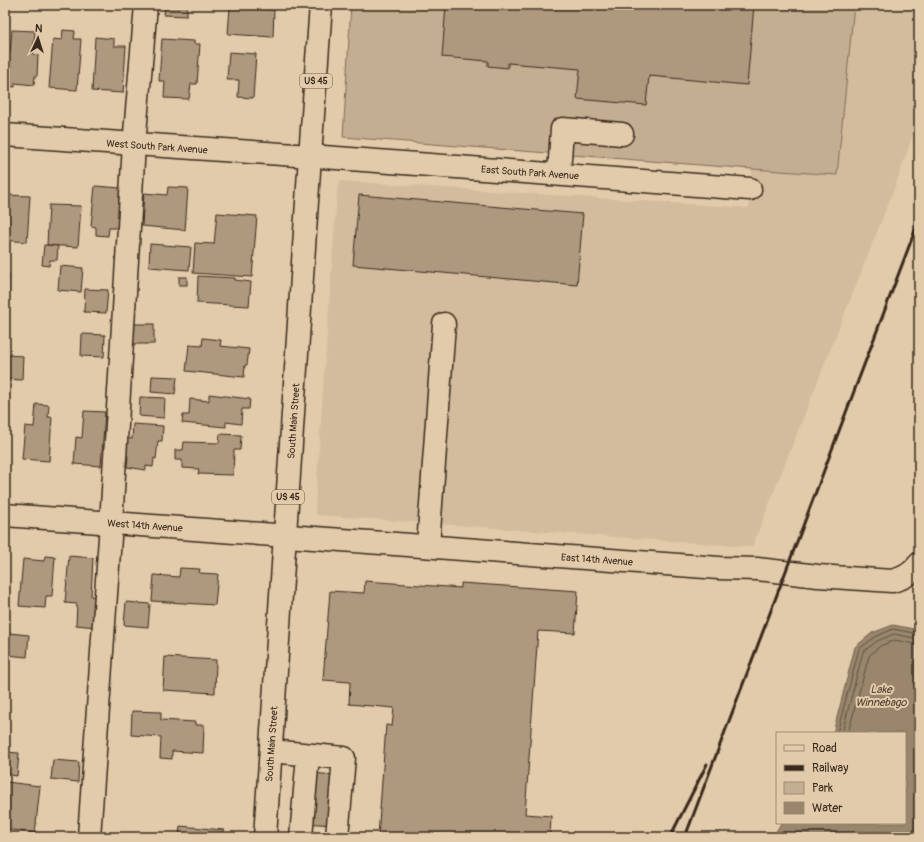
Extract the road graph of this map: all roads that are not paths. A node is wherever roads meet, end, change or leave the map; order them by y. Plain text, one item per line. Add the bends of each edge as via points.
1 (146, 5) edge
2 (321, 5) edge
3 (622, 134) dead end
4 (5, 135) edge
5 (134, 145) junction
6 (310, 156) junction
7 (559, 174) junction
8 (750, 189) dead end
9 (444, 324) dead end
10 (5, 515) edge
11 (111, 523) junction
12 (285, 536) junction
13 (428, 546) junction
14 (914, 569) edge
15 (271, 751) junction
16 (308, 755) junction
17 (89, 837) edge
18 (265, 837) edge
19 (301, 837) edge
20 (338, 837) edge

1 - 5 street
2 - 6 street, South Main Street / US 45
3 - 7 street via 562,129
4 - 5 street, West South Park Avenue
5 - 6 street, West South Park Avenue
5 - 11 street
6 - 7 street, East South Park Avenue
6 - 12 street, South Main Street / US 45
7 - 8 street, East South Park Avenue
9 - 13 street
10 - 11 street, West 14th Avenue
11 - 12 street, West 14th Avenue
11 - 17 street
12 - 13 street, East 14th Avenue
12 - 15 street, South Main Street / US 45
13 - 14 street, East 14th Avenue via 892,581 902,578
15 - 16 street
15 - 18 street, South Main Street / US 45
16 - 19 street
16 - 20 street via 344,758

